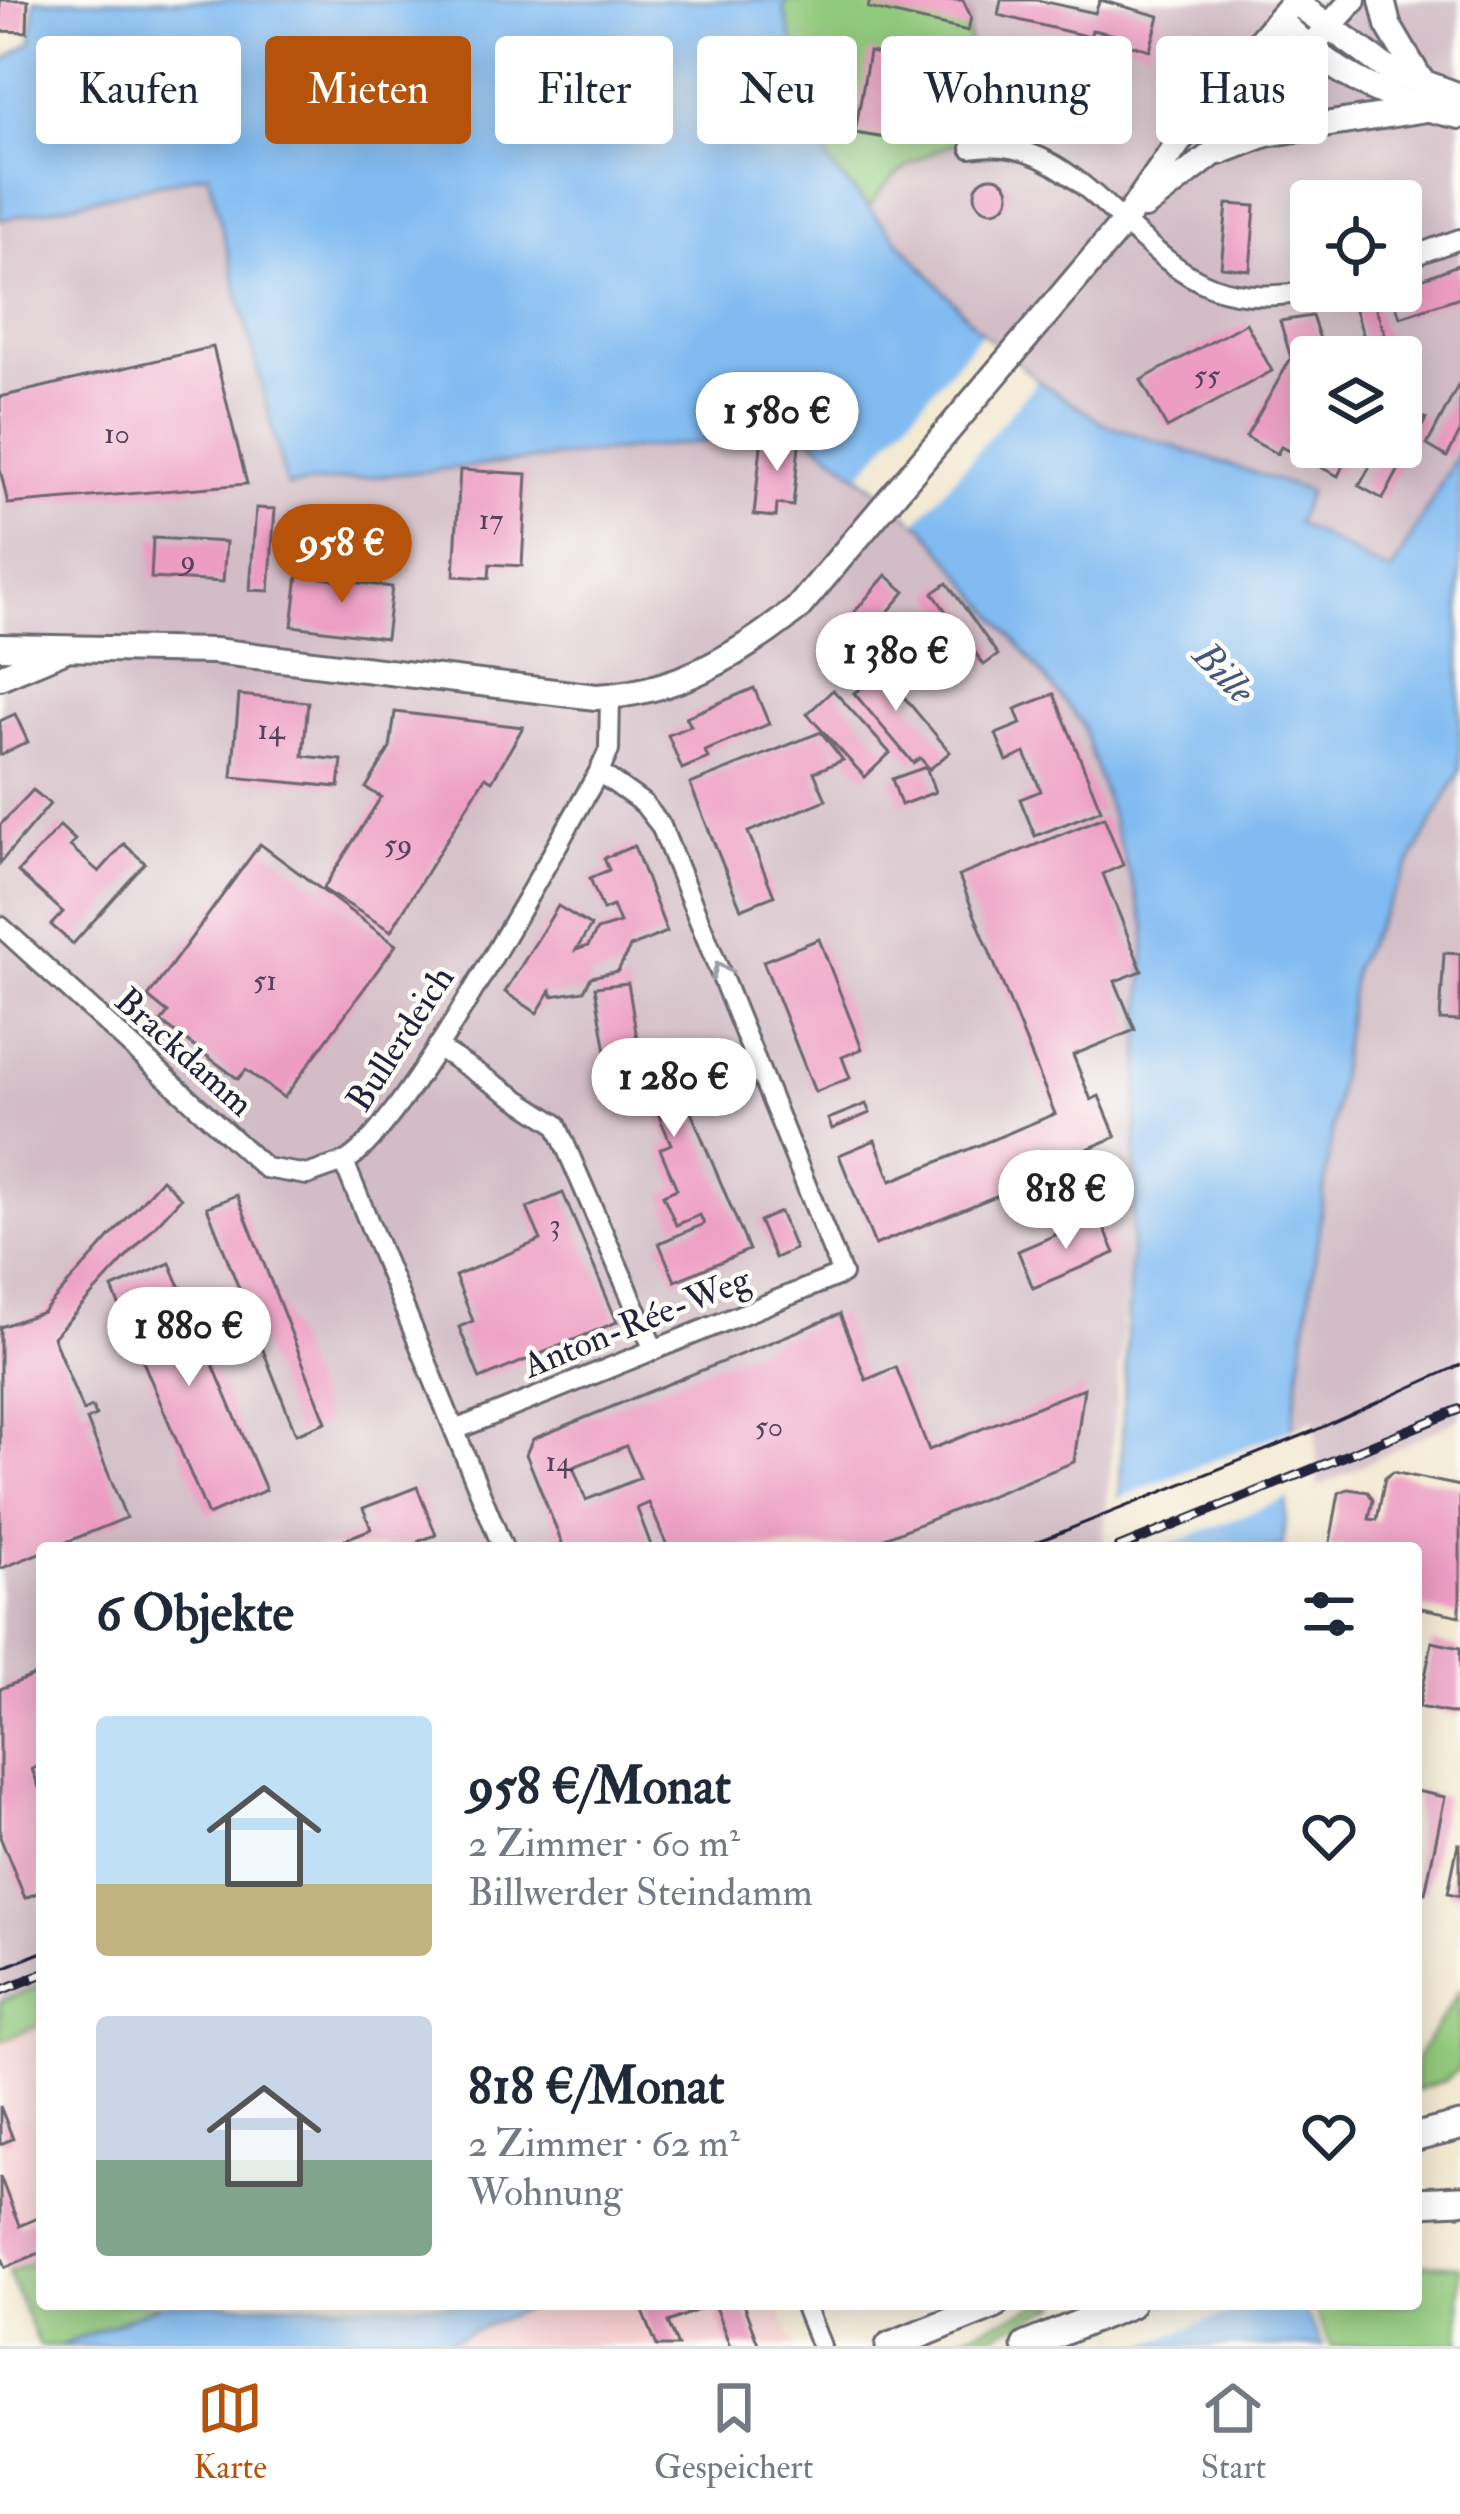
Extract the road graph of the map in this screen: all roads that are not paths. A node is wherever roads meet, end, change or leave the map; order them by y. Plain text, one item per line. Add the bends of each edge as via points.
1 (1353, 0) edge
2 (1382, 0) edge
3 (1286, 4) edge
4 (1314, 36) edge
5 (1322, 36) edge
6 (1328, 44) edge
7 (1425, 97) junction
8 (1460, 97) edge
9 (1460, 116) edge
10 (1220, 144) edge
11 (971, 148) dead end
12 (1211, 154) junction
13 (1124, 222) junction
14 (1460, 238) edge
15 (1422, 252) edge
16 (1290, 293) edge
17 (75, 646) junction
18 (0, 647) edge
19 (0, 677) edge
20 (610, 696) junction
21 (599, 772) junction
22 (0, 926) edge
23 (436, 1047) junction
24 (344, 1162) junction
25 (654, 1350) junction
26 (455, 1430) junction
27 (501, 1542) edge
28 (1460, 2107) edge
29 (1437, 2132) edge
30 (1460, 2200) edge
31 (1422, 2202) edge
32 (807, 2310) edge
33 (979, 2310) edge
34 (1114, 2310) edge
35 (821, 2346) edge
36 (890, 2346) edge
37 (1025, 2346) edge

1 - 5 main road
2 - 7 main road
3 - 4 main road
3 - 13 main road
6 - 7 main road via 1389,70
7 - 8 main road
7 - 9 main road
7 - 12 main road
10 - 12 main road
11 - 13 street via 1000,145 1051,165
12 - 13 main road
13 - 16 street via 1215,288
13 - 20 main road via 797,609 740,654 658,688
14 - 15 street
17 - 18 main road
17 - 19 main road
17 - 20 main road via 214,651
20 - 21 street, Bullerdeich via 609,750
21 - 23 street, Bullerdeich
25 -> 21 street, Anton-Rée-Weg via 842,1274 662,826
22 - 24 street, Brackdamm via 265,1168 307,1175
23 - 24 street, Bullerdeich via 366,1149
23 - 25 street via 556,1124
24 - 26 street, Bullerdeich
25 - 26 street, Anton-Rée-Weg
26 - 27 street, Bullerdeich
28 - 29 main road
30 - 31 main road
32 - 35 street
33 - 36 main road
34 - 37 main road

